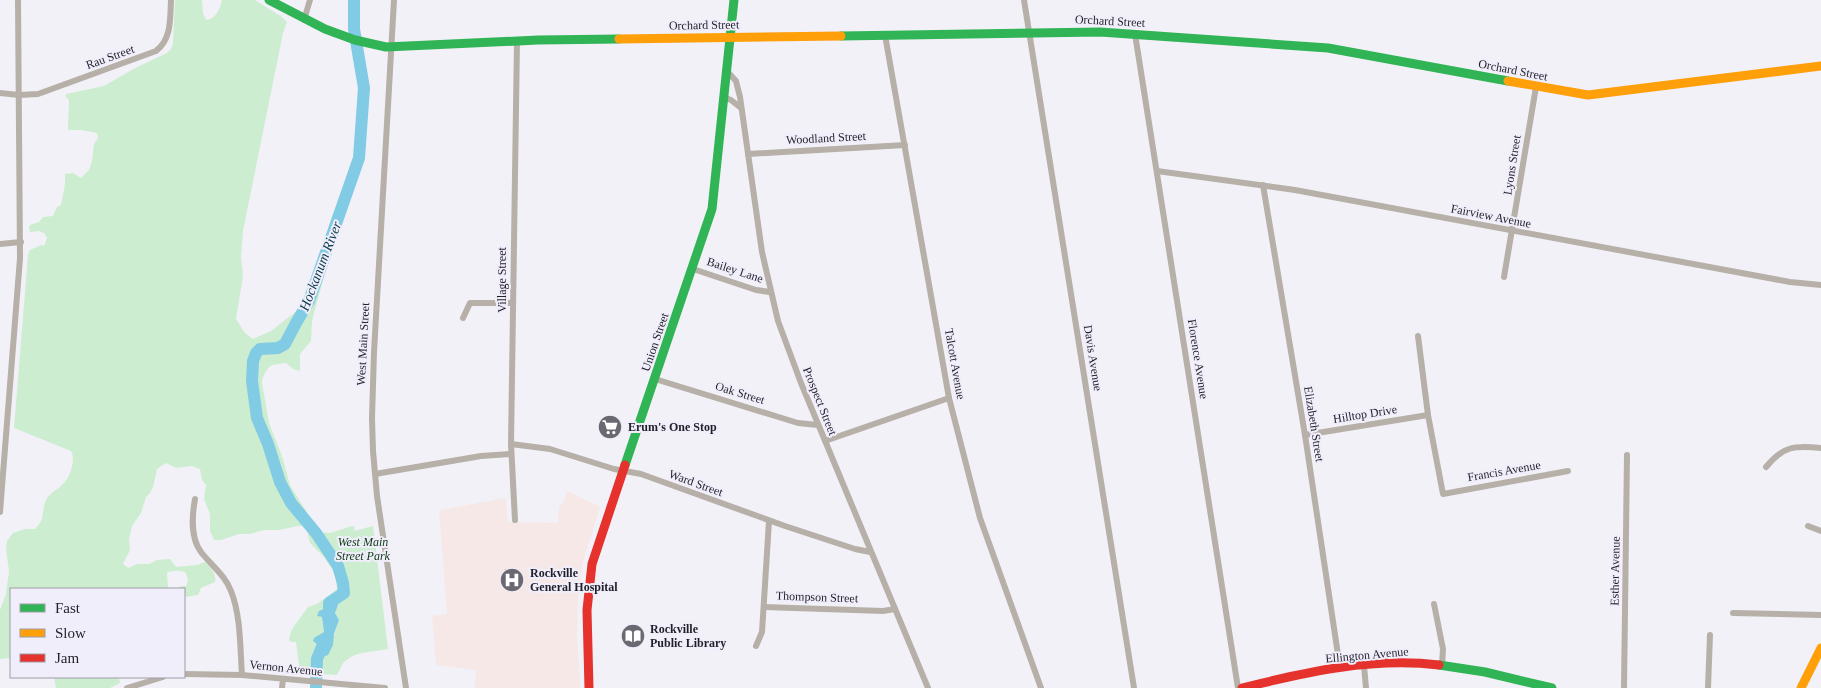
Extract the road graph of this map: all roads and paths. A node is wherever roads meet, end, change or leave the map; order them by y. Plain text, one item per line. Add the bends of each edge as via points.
1 (18, 0) edge
2 (171, 0) edge
3 (269, 0) edge
4 (310, 0) edge
5 (394, 0) edge
6 (734, 0) edge
7 (1024, 0) edge
8 (304, 20) junction
9 (1029, 32) junction
10 (1135, 34) junction
11 (885, 35) junction
12 (730, 38) junction
13 (517, 41) junction
14 (391, 47) junction
15 (1821, 66) edge
16 (726, 70) junction
17 (1536, 87) junction
18 (0, 93) edge
19 (19, 95) junction
20 (724, 97) junction
21 (741, 108) junction
22 (905, 145) junction
23 (748, 154) junction
24 (1157, 171) junction
25 (1262, 185) junction
26 (1512, 231) junction
27 (21, 242) junction
28 (0, 244) edge
29 (693, 269) junction
30 (1504, 277) dead end
31 (1821, 285) edge
32 (770, 292) junction
33 (513, 303) junction
34 (464, 318) dead end
35 (1418, 336) dead end
36 (656, 380) junction
37 (949, 398) junction
38 (1428, 416) junction
39 (818, 425) junction
40 (1305, 435) junction
41 (824, 441) junction
42 (511, 444) junction
43 (1821, 448) edge
44 (511, 454) junction
45 (1627, 455) dead end
46 (1766, 467) dead end
47 (624, 471) junction
48 (1568, 471) dead end
49 (375, 474) junction
50 (195, 499) dead end
51 (0, 512) edge
52 (515, 520) dead end
53 (769, 521) junction
54 (1808, 526) dead end
55 (1821, 531) edge
56 (870, 552) junction
57 (1434, 604) dead end
58 (764, 607) junction
59 (895, 609) junction
60 (1733, 613) dead end
61 (1821, 615) edge
62 (1710, 635) dead end
63 (756, 646) dead end
64 (1821, 648) edge
65 (1364, 666) junction
66 (1442, 666) junction
67 (1340, 668) junction
68 (185, 674) edge
69 (242, 675) junction
70 (160, 678) edge
71 (283, 679) junction
72 (127, 688) edge
73 (282, 688) edge
74 (385, 688) edge
75 (406, 688) edge
76 (589, 688) edge
77 (928, 688) edge
78 (1041, 688) edge
79 (1134, 688) edge
80 (1238, 688) edge
81 (1242, 688) edge
82 (1366, 688) edge
83 (1552, 688) edge
84 (1624, 688) edge
85 (1708, 688) edge
86 (1801, 688) edge

1 - 19 street
2 - 19 street, Rau Street via 167,36 156,51 47,92
3 - 8 street, Orchard Street
4 - 8 street
5 - 14 street, West Main Street
6 - 12 street, Union Street
7 - 9 street, Davis Avenue
8 - 14 street, Orchard Street via 367,43
9 - 10 street, Orchard Street
9 - 11 street, Orchard Street
9 - 79 street, Davis Avenue
10 - 17 street, Orchard Street via 1328,48
10 - 24 street, Florence Avenue
11 - 12 street, Orchard Street
11 - 22 street, Talcott Avenue
12 - 13 street, Orchard Street
12 - 16 street, Union Street
13 - 14 street, Orchard Street
13 - 33 street, Village Street
14 - 49 street, West Main Street via 374,352 372,418
15 - 17 street, Orchard Street via 1594,95
16 - 20 street, Union Street
16 - 21 street, Prospect Street via 737,84
17 - 26 street, Lyons Street
18 - 19 street, Rau Street
19 - 27 street
20 - 21 street
20 - 29 street, Union Street via 714,203
21 - 23 street, Prospect Street
22 - 23 street, Woodland Street
22 - 37 street, Talcott Avenue
23 - 32 street, Prospect Street
24 - 25 street, Fairview Avenue
24 - 80 street, Florence Avenue
25 - 26 street, Fairview Avenue
25 - 40 street, Elizabeth Street
26 - 30 street, Lyons Street
26 - 31 street, Fairview Avenue
27 - 28 street
27 - 51 street
29 - 32 street, Bailey Lane
29 - 36 street, Union Street
32 - 39 street, Prospect Street
33 - 34 street via 470,303
33 - 42 street, Village Street
35 - 38 street
36 - 39 street, Oak Street via 804,424
36 - 47 street, Union Street
37 - 41 street
37 - 78 street, Talcott Avenue via 980,518
38 - 40 street, Hilltop Drive
38 - 48 street, Francis Avenue via 1443,494
39 - 41 street, Prospect Street
40 - 67 street, Elizabeth Street
41 - 56 street, Prospect Street
42 - 44 street, Village Street
42 - 47 street, Ward Street via 550,449
43 - 46 street via 1799,446 1785,450 1775,455
44 - 49 street
44 - 52 street, Village Street
45 - 84 street, Esther Avenue
47 - 53 street, Ward Street via 641,474
47 - 76 street, Union Street via 590,575 587,613
49 - 75 street, West Main Street
50 - 69 street via 196,543 224,578 233,596
53 - 56 street, Ward Street
53 - 58 street, Thompson Street
54 - 55 street
56 - 59 street, Prospect Street
57 - 66 street via 1443,650
58 - 59 street, Thompson Street
58 - 63 street via 762,636
59 - 77 street, Prospect Street
60 - 61 street
62 - 85 street
64 - 86 street
65 - 66 street, Ellington Avenue via 1409,663
65 - 67 street, Ellington Avenue
65 - 82 street
66 - 83 street, Ellington Avenue
67 - 81 street, Ellington Avenue
68 - 69 street, Vernon Avenue
69 - 71 street, Vernon Avenue
70 - 72 street
71 - 73 street
71 - 74 street, Vernon Avenue

